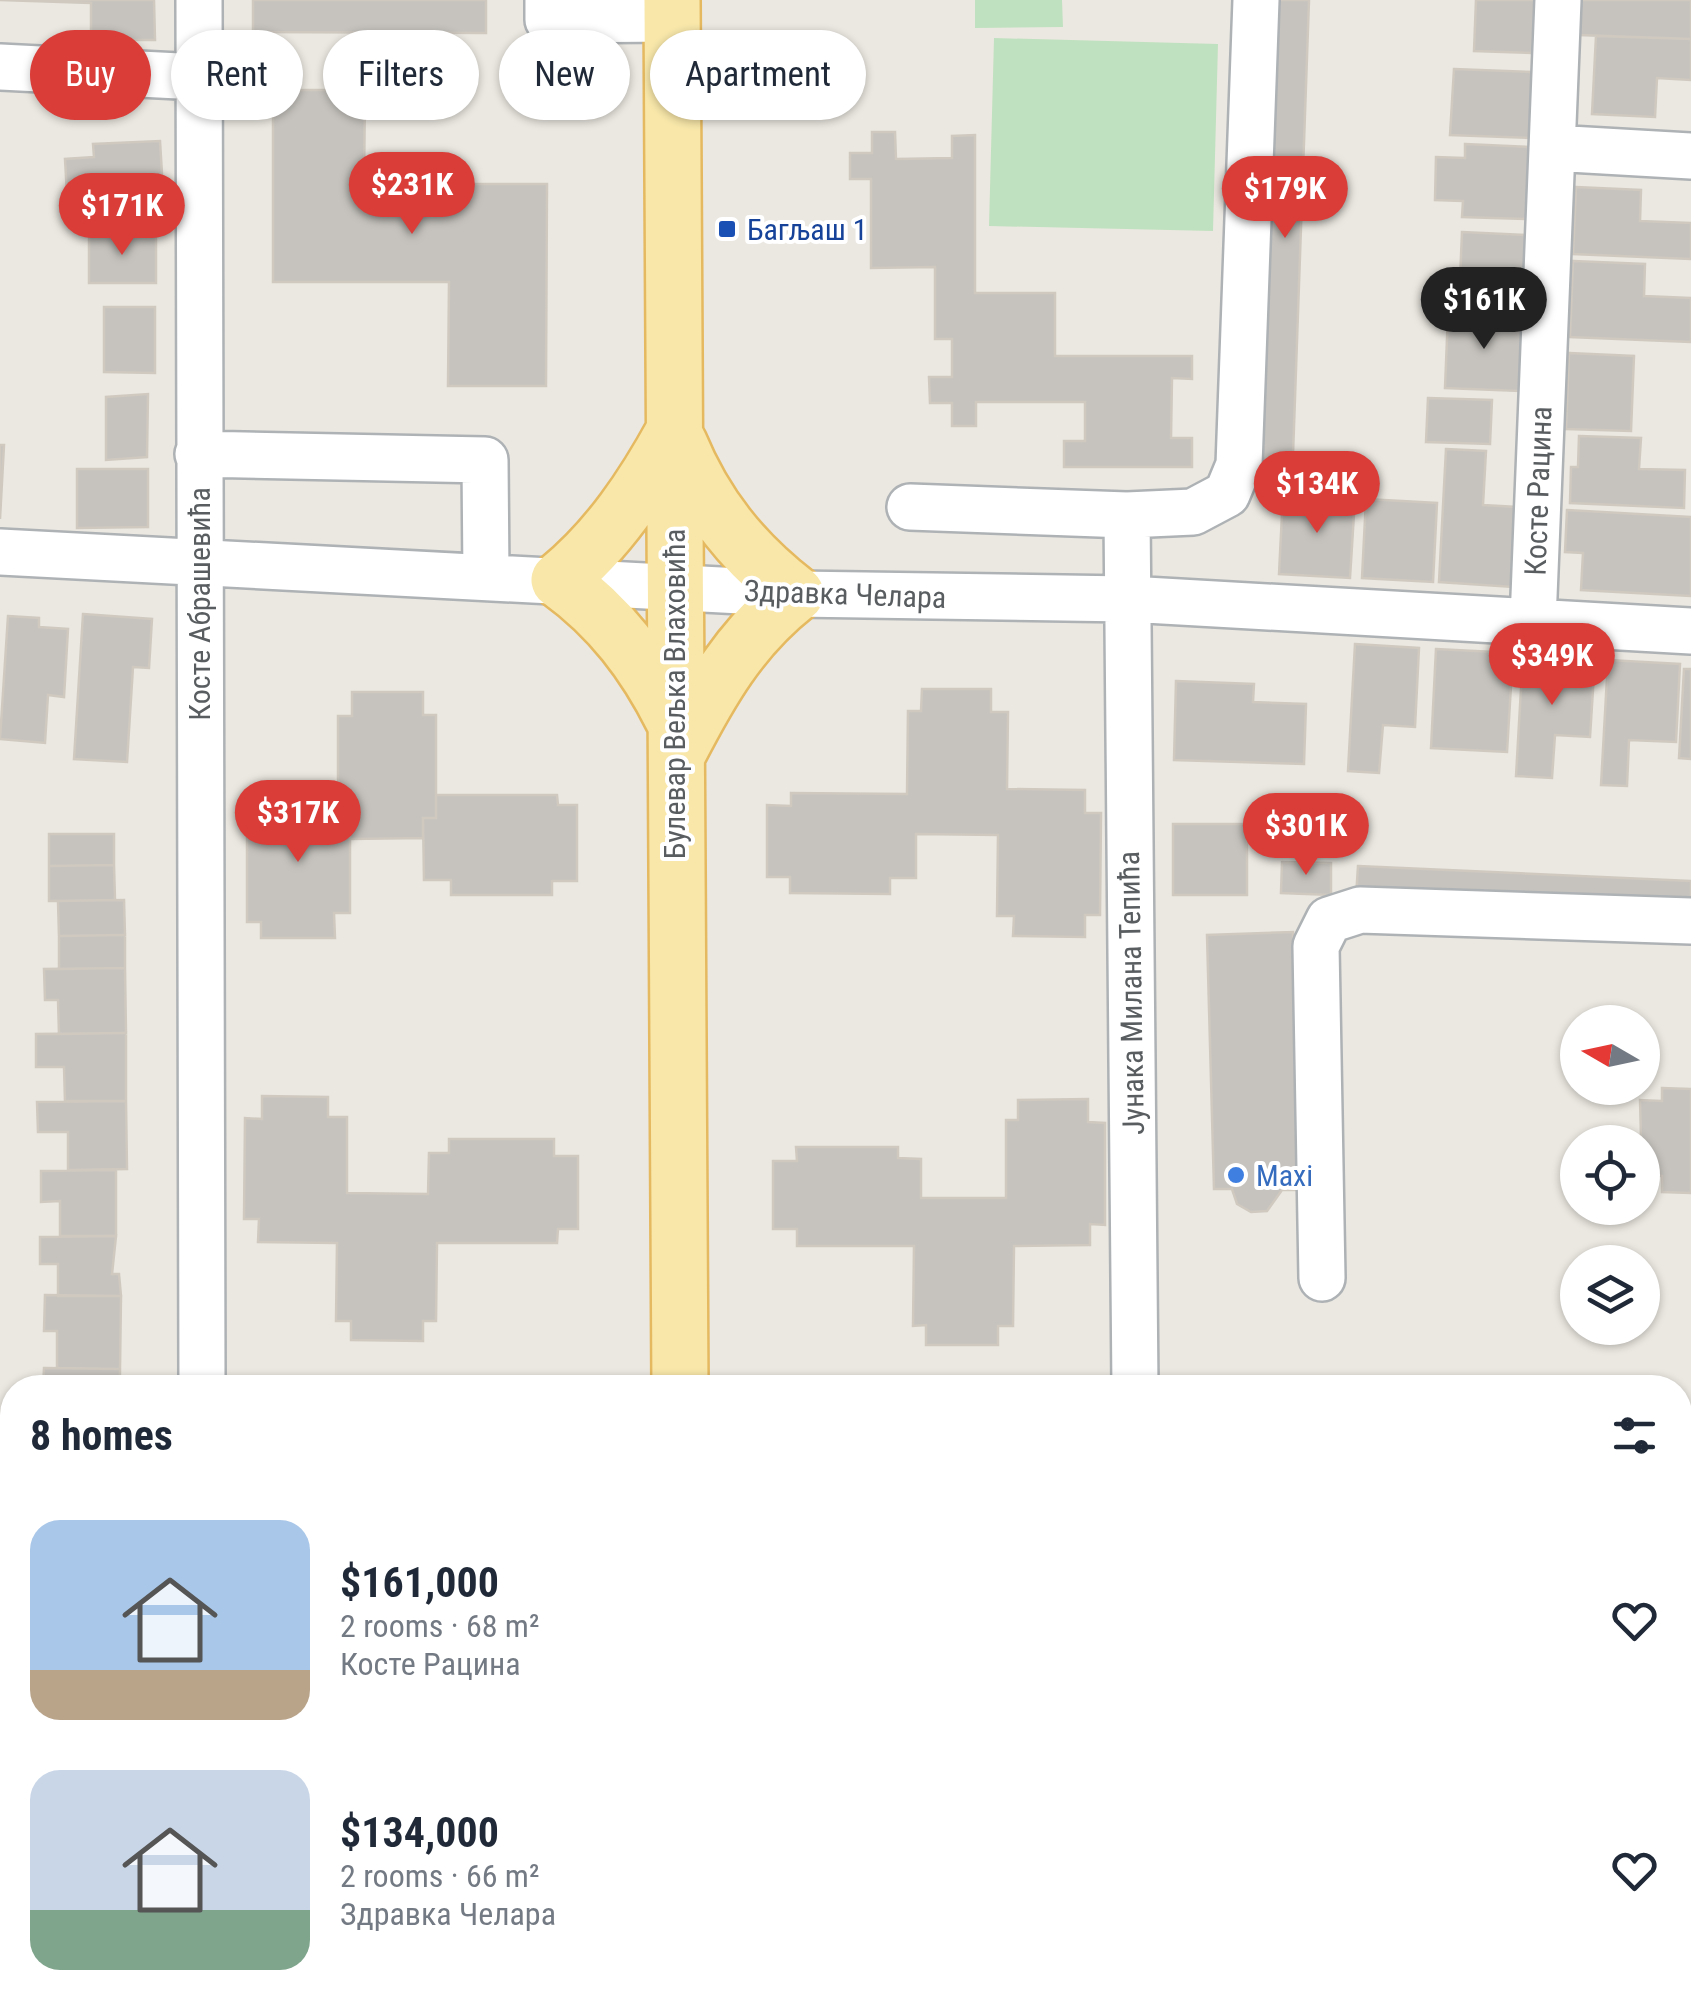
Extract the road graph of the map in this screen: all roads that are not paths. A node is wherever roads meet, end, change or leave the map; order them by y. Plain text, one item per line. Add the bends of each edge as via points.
1 (200, 0) edge
2 (548, 0) edge
3 (1256, 0) edge
4 (1558, 0) edge
5 (672, 10) edge
6 (200, 30) edge
7 (0, 67) edge
8 (171, 76) edge
9 (200, 120) edge
10 (1552, 148) junction
11 (1691, 156) edge
12 (674, 430) junction
13 (198, 454) junction
14 (910, 506) dead end
15 (1127, 516) junction
16 (0, 552) edge
17 (198, 562) junction
18 (486, 576) junction
19 (558, 580) junction
20 (674, 587) junction
21 (796, 594) junction
22 (1128, 599) junction
23 (1533, 622) junction
24 (1691, 631) edge
25 (674, 741) junction
26 (1691, 922) edge
27 (1322, 1278) dead end
28 (202, 1375) edge
29 (680, 1375) edge
30 (1135, 1375) edge

1 - 6 street, Косте Абрашевића
2 - 5 street via 548,20
3 - 15 street via 1236,478 1227,494 1193,512
4 - 10 street, Косте Рацина
5 - 12 main road, Булевар Вељка Влаховића
7 - 8 street
9 - 13 street, Косте Абрашевића
10 - 11 street
10 - 23 street, Косте Рацина
12 - 19 main road via 626,508
12 - 20 main road, Булевар Вељка Влаховића
12 - 21 main road via 730,533
13 - 17 street, Косте Абрашевића
13 - 18 street via 485,460
14 - 15 street
15 - 22 street, Јунака Милана Тепића
16 - 17 street, Здравка Челара
17 - 18 street, Здравка Челара
17 - 28 street, Косте Абрашевића
18 - 19 street, Здравка Челара
19 - 20 street, Здравка Челара
19 - 25 main road via 636,654
20 - 21 street, Здравка Челара
20 - 25 main road, Булевар Вељка Влаховића
21 - 22 street, Здравка Челара
21 - 25 main road via 743,641
22 - 23 street, Здравка Челара
22 - 30 street, Јунака Милана Тепића
23 - 24 street, Здравка Челара
25 - 29 main road, Булевар Вељка Влаховића
26 - 27 street via 1360,910 1329,920 1316,946

